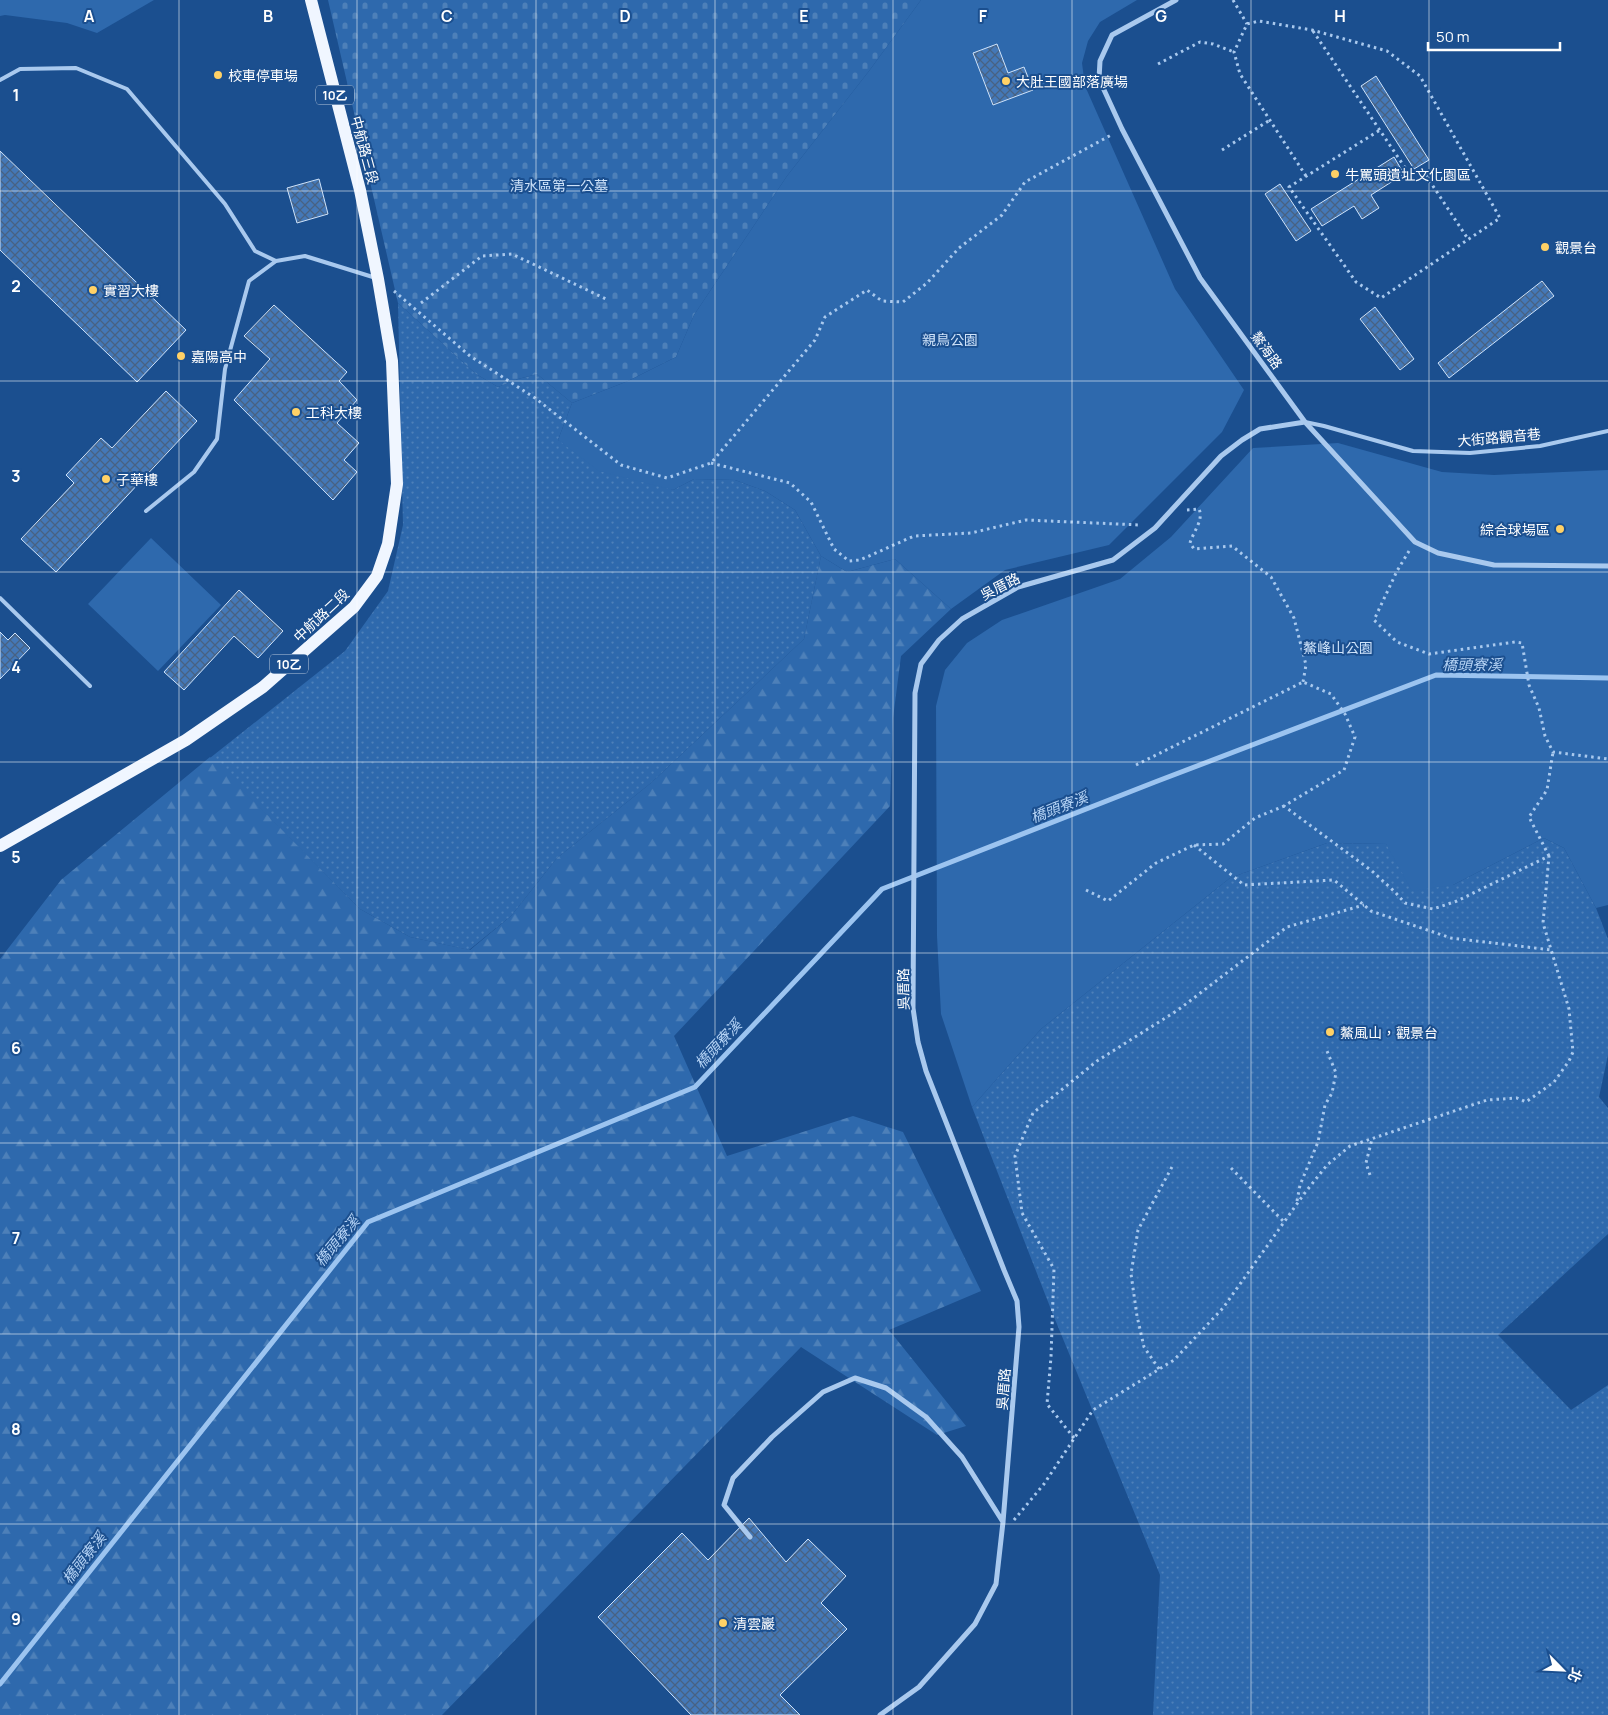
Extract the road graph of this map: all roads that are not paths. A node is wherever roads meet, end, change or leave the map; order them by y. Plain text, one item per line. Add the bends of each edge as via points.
1 (311, 0) edge
2 (1176, 0) edge
3 (0, 80) edge
4 (276, 261) junction
5 (378, 279) junction
6 (1305, 422) junction
7 (1608, 431) edge
8 (146, 511) dead end
9 (1608, 566) edge
10 (0, 598) edge
11 (90, 686) dead end
12 (0, 846) edge
13 (1003, 1522) junction
14 (750, 1537) dead end
15 (880, 1715) edge

1 - 5 main road, 中航路三段 / 10乙 via 360,190
2 - 6 street, 鰲海路 via 1112,34 1100,61 1099,79 1122,130 1200,278
3 - 4 lane via 20,69 76,68 127,89 225,204 255,250
4 - 5 lane via 305,256
4 - 8 lane via 249,281 225,369 217,440 194,472
5 - 12 main road, 中航路二段 / 10乙 via 392,361 397,484 388,544 376,576 354,607 263,687 186,740
6 - 7 lane, 大街路觀音巷 via 1413,450 1470,453 1540,446
6 - 9 street, 鰲海路 via 1415,542 1438,553 1494,565
6 - 13 street, 吳厝路 via 1260,429 1242,440 1221,456 1155,528 1113,560 1018,587 962,619 939,640 921,664 915,693 913,1008 926,1071 1017,1301 1019,1327
10 - 11 lane
13 - 14 street via 962,1457 926,1417 886,1388 856,1378 823,1392 732,1478 724,1505
13 - 15 street, 吳厝路 via 996,1584 975,1624 919,1687

